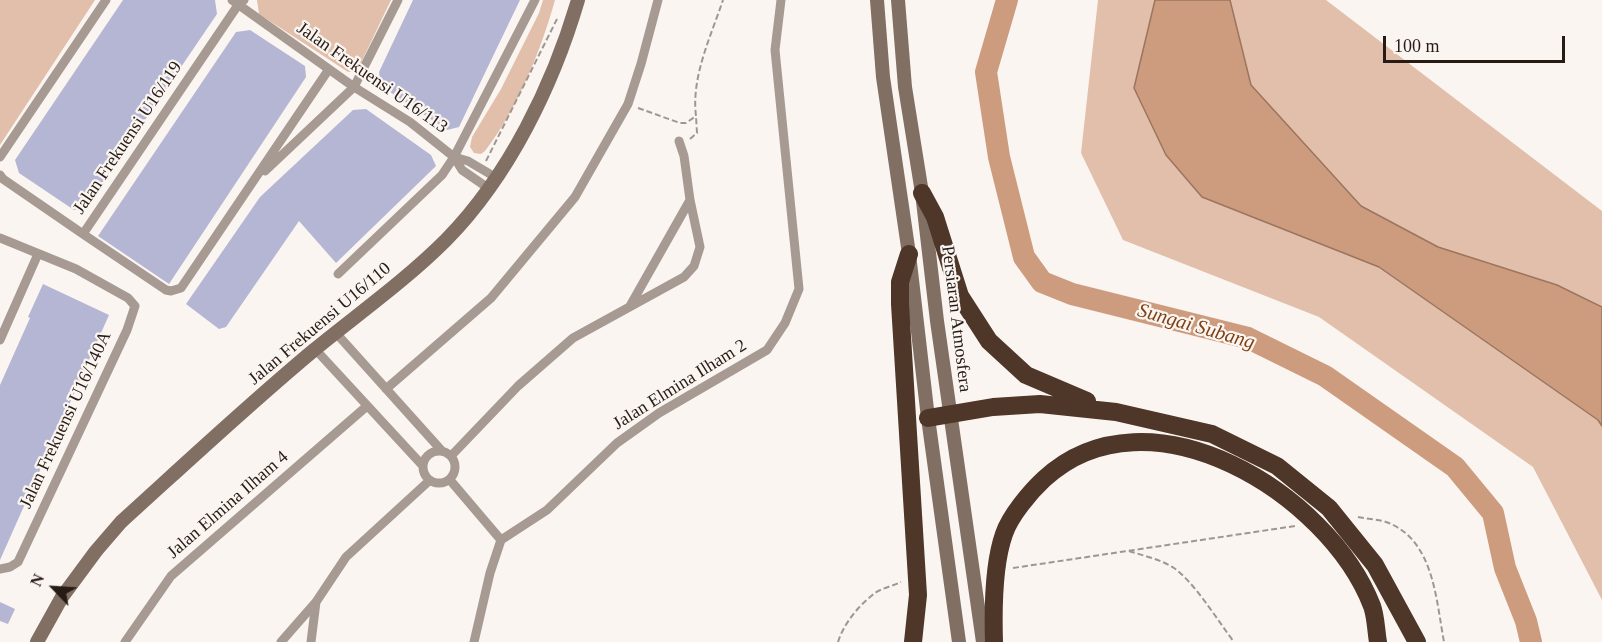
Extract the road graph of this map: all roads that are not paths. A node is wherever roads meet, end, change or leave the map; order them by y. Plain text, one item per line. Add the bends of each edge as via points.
1 (106, 0) edge
2 (398, 0) edge
3 (535, 0) edge
4 (578, 0) edge
5 (658, 0) edge
6 (781, 0) edge
7 (877, 0) edge
8 (897, 0) edge
9 (238, 2) edge
10 (329, 69) junction
11 (354, 87) junction
12 (679, 141) road end
13 (0, 157) edge
14 (454, 157) junction
15 (0, 175) edge
16 (492, 182) junction
17 (252, 184) junction
18 (922, 193) junction
19 (690, 200) junction
20 (83, 234) junction
21 (0, 238) edge
22 (38, 254) junction
23 (909, 254) junction
24 (338, 274) dead end
25 (629, 308) junction
26 (336, 333) junction
27 (0, 340) edge
28 (315, 349) junction
29 (386, 389) junction
30 (367, 406) junction
31 (1116, 412) junction
32 (950, 413) junction
33 (928, 418) junction
34 (442, 451) junction
35 (451, 456) junction
36 (423, 466) junction
37 (430, 480) junction
38 (450, 480) junction
39 (501, 540) junction
40 (0, 569) edge
41 (316, 602) junction
42 (37, 642) edge
43 (125, 642) edge
44 (281, 642) edge
45 (311, 642) edge
46 (474, 642) edge
47 (914, 642) edge
48 (959, 642) edge
49 (983, 642) edge
50 (994, 642) edge
51 (1378, 642) edge
52 (1417, 642) edge

1 - 13 street
2 - 11 street
3 - 14 street
4 - 16 main road, Jalan Frekuensi U16/110 via 557,63 528,126
5 - 29 street via 628,104 575,197 491,298
6 - 39 street, Jalan Elmina Ilham 2 via 775,50 799,289 785,324 767,350 659,413 617,443 547,510
7 - 23 main road via 883,76
8 - 18 main road, Persiaran Atmosfera via 905,87
9 - 10 street, Jalan Frekuensi U16/113
9 - 20 street, Jalan Frekuensi U16/119
10 - 11 street, Jalan Frekuensi U16/113
10 - 17 street
11 - 14 street, Jalan Frekuensi U16/113 via 410,122
11 - 17 street
12 - 19 street
14 - 16 street via 481,168
14 - 16 street, Jalan Frekuensi U16/113 via 462,170
14 - 24 street via 442,175
15 - 20 street, Jalan Frekuensi U16/119
16 - 26 main road, Jalan Frekuensi U16/110 via 469,214 430,255
17 - 20 street via 180,288 171,291
18 - 31 highway via 935,217 960,296 989,341 1026,375
18 - 32 main road, Persiaran Atmosfera
19 - 25 street
19 - 25 street via 700,247 694,266 684,278
21 - 22 street
22 - 27 street
22 - 40 street, Jalan Frekuensi U16/140A via 76,269 128,298 135,306 18,562
23 - 33 main road
23 - 47 highway via 900,282 900,304 918,595
25 - 35 street via 573,338 518,386
26 - 28 main road, Jalan Frekuensi U16/110
26 - 29 street
28 - 30 street
28 - 42 main road, Jalan Frekuensi U16/110 via 121,522 62,597
29 - 34 street
30 - 36 street
30 - 43 street, Jalan Elmina Ilham 4 via 171,576
31 - 32 highway via 1040,404
31 - 52 highway via 1212,434 1277,466 1329,508 1375,565
32 - 33 highway
32 - 49 main road, Persiaran Atmosfera
33 - 48 main road
34 - 35 street
34 - 36 street via 427,456
35 - 38 street via 455,471
36 - 37 street
37 - 38 street via 440,484
37 - 41 street via 346,557
38 - 39 street
39 - 46 street
41 - 44 street
41 - 45 street
50 - 51 highway via 995,578 1004,532 1028,494 1086,451 1130,442 1164,442 1201,452 1249,473 1290,501 1326,534 1359,580 1373,608

